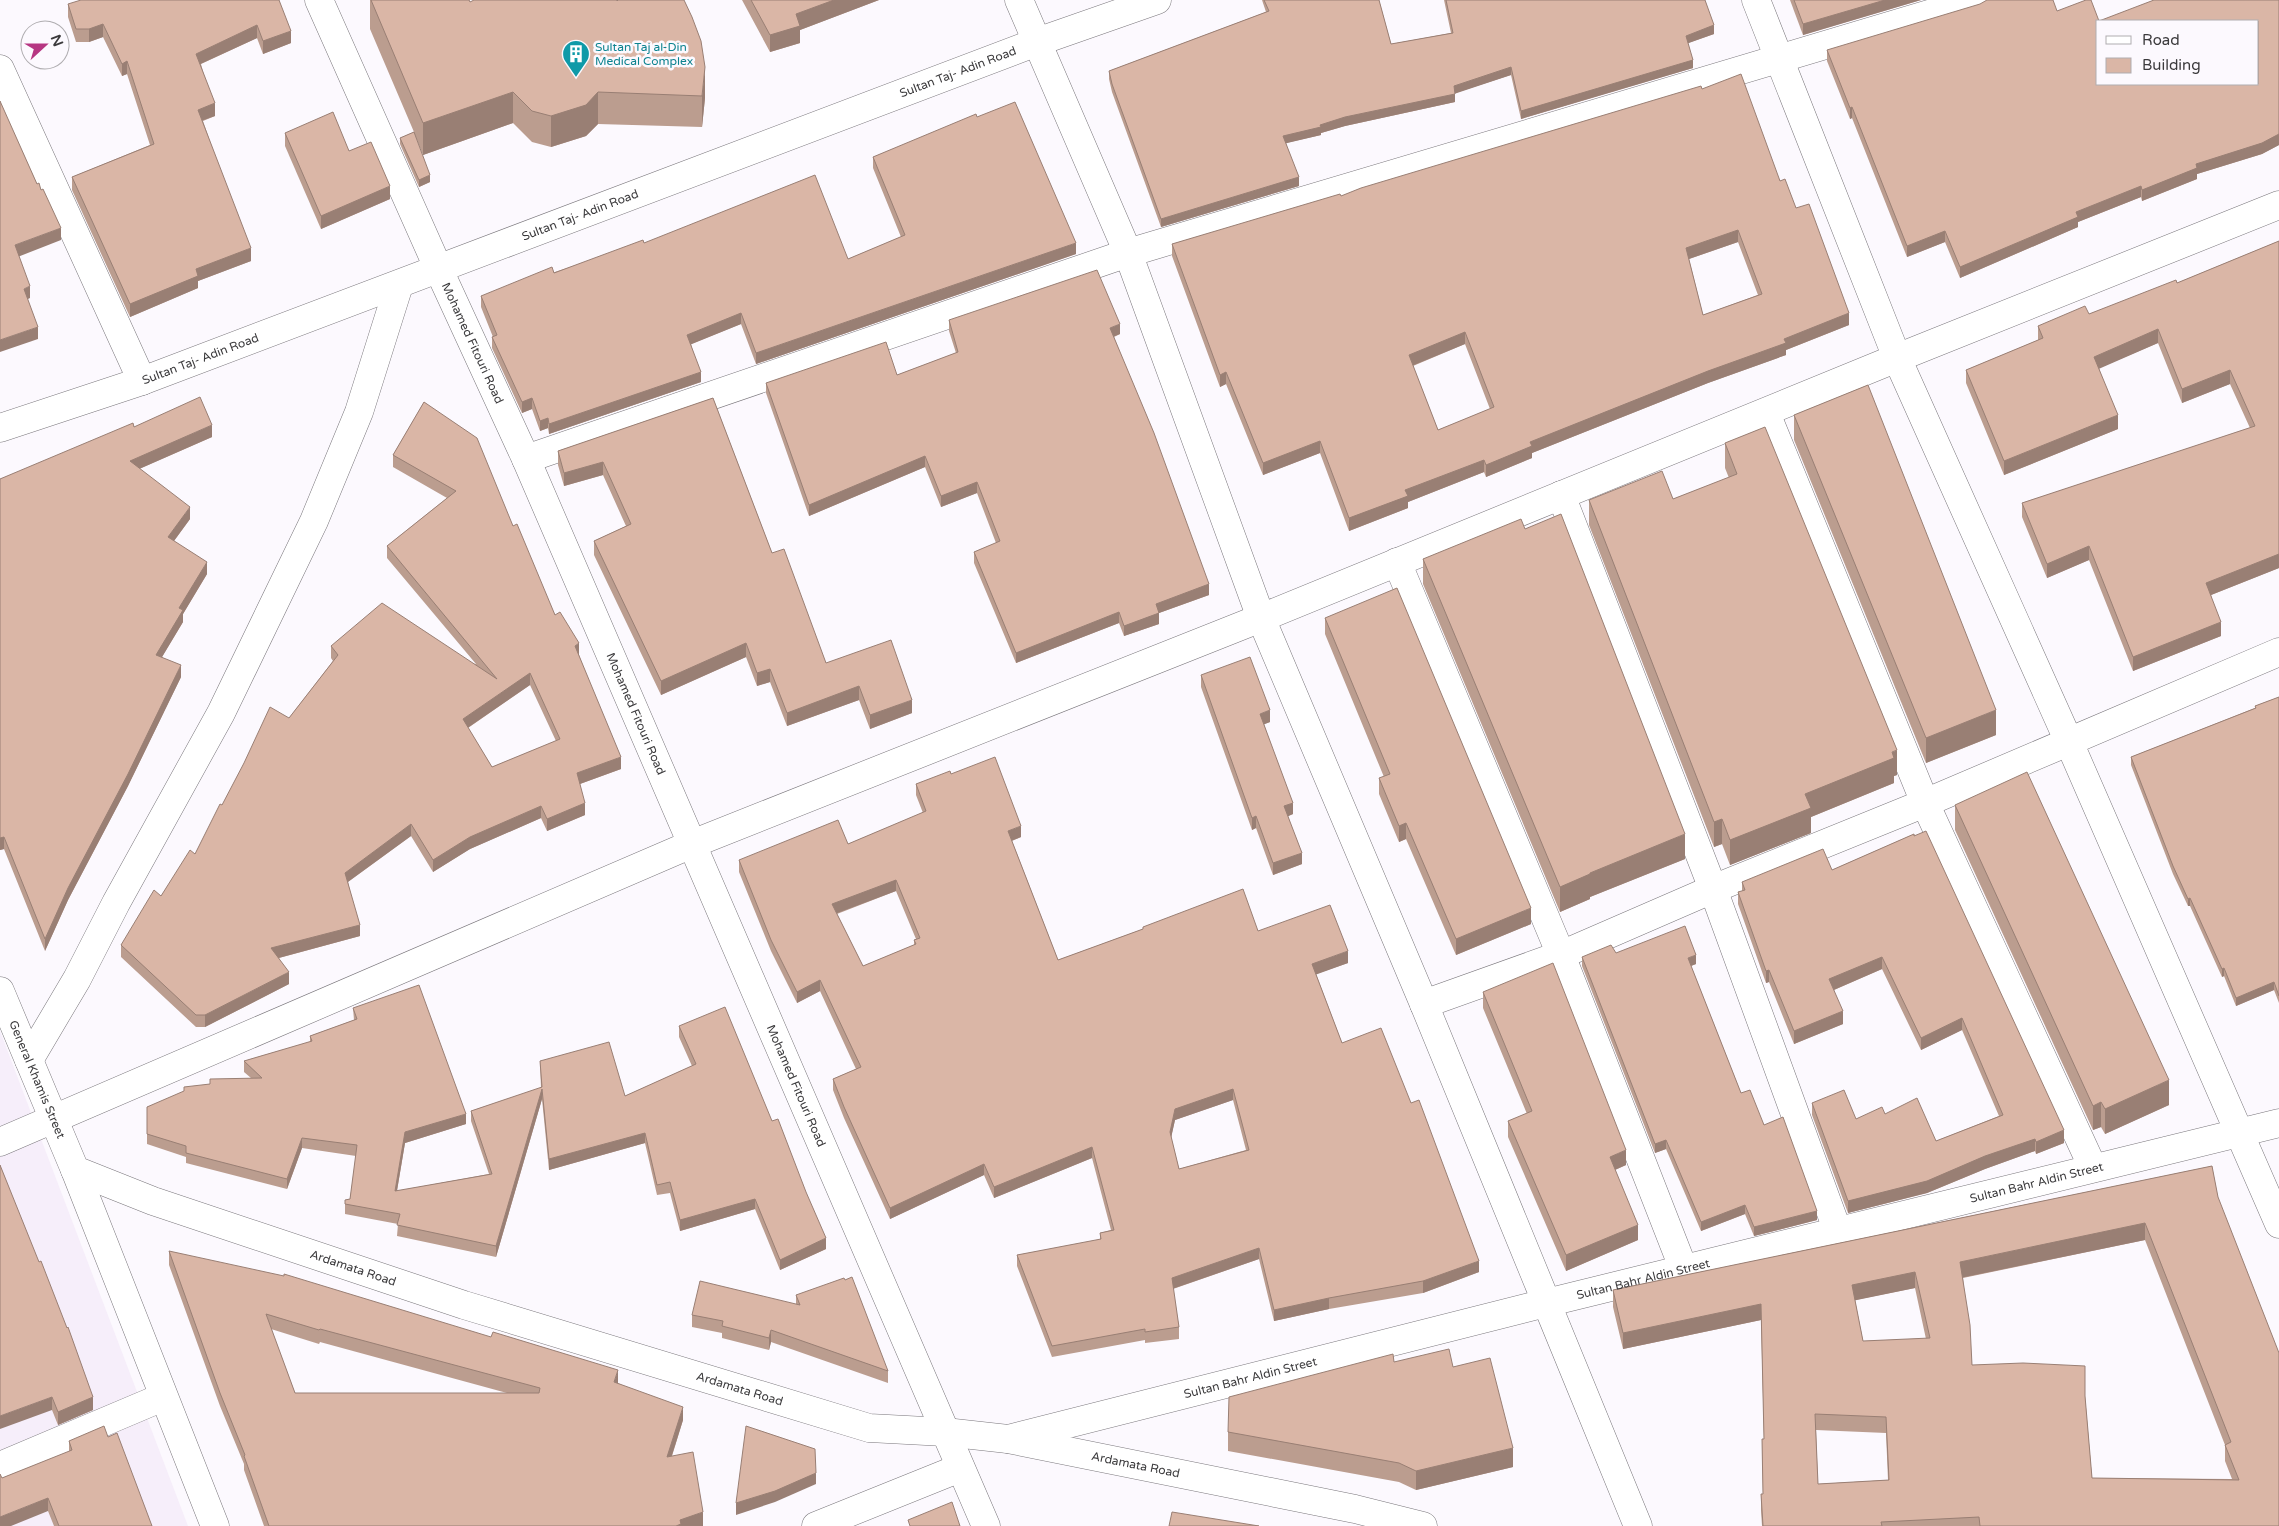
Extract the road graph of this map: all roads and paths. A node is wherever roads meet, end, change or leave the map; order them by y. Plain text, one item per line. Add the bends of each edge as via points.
1 (319, 0) edge
2 (1019, 0) edge
3 (1157, 0) edge
4 (1756, 0) edge
5 (1976, 0) edge
6 (1037, 42) junction
7 (1781, 59) junction
8 (0, 69) edge
9 (2279, 205) edge
10 (1128, 253) junction
11 (439, 270) junction
12 (400, 285) junction
13 (1897, 358) junction
14 (142, 382) junction
15 (1766, 413) junction
16 (0, 428) edge
17 (526, 459) junction
18 (1561, 495) junction
19 (1397, 562) junction
20 (1261, 618) junction
21 (2279, 652) edge
22 (2069, 742) junction
23 (1925, 803) junction
24 (692, 844) junction
25 (1712, 889) junction
26 (1561, 955) junction
27 (0, 991) edge
28 (1424, 1004) junction
29 (29, 1060) junction
30 (54, 1120) junction
31 (2279, 1123) edge
32 (2239, 1132) junction
33 (0, 1142) edge
34 (2093, 1168) junction
35 (75, 1170) junction
36 (2279, 1224) edge
37 (1838, 1232) junction
38 (1684, 1270) junction
39 (1546, 1303) junction
40 (163, 1397) junction
41 (945, 1432) junction
42 (1008, 1439) junction
43 (0, 1466) edge
44 (960, 1468) junction
45 (214, 1526) edge
46 (816, 1526) edge
47 (986, 1526) edge
48 (1423, 1526) edge
49 (1638, 1526) edge

1 - 11 street, Mohamed Fitouri Road
2 - 6 street
3 - 6 street, Sultan Taj- Adin Road
4 - 7 street
5 - 7 street
6 - 10 street
6 - 11 street, Sultan Taj- Adin Road
7 - 10 street
7 - 13 street
8 - 14 street
9 - 13 street
10 - 17 street
10 - 20 street
11 - 12 street, Sultan Taj- Adin Road
11 - 17 street, Mohamed Fitouri Road
12 - 14 street, Sultan Taj- Adin Road
12 - 29 street via 359,412 314,522 221,713 77,979
13 - 15 street
13 - 22 street
14 - 16 street, Sultan Taj- Adin Road
15 - 18 street
15 - 23 street
17 - 24 street, Mohamed Fitouri Road
18 - 19 street
18 - 25 street
19 - 20 street
19 - 26 street
20 - 24 street
20 - 28 street
21 - 22 street
22 - 23 street
22 - 32 street
23 - 25 street
23 - 34 street
24 - 30 street
24 - 41 street, Mohamed Fitouri Road
25 - 26 street
25 - 37 street
26 - 28 street
26 - 38 street
27 - 29 street, General Khamis Street
28 - 39 street
29 - 30 street, General Khamis Street
30 - 33 street
30 - 35 street, General Khamis Street
31 - 32 street, Sultan Bahr Aldin Street
32 - 34 street, Sultan Bahr Aldin Street
32 - 36 street
34 - 37 street, Sultan Bahr Aldin Street
35 - 40 street, General Khamis Street
35 - 41 street, Ardamata Road via 153,1201 464,1305 850,1423 868,1428
37 - 38 street, Sultan Bahr Aldin Street
38 - 39 street, Sultan Bahr Aldin Street
39 - 42 street, Sultan Bahr Aldin Street
39 - 49 street
40 - 43 street
40 - 45 street, General Khamis Street
41 - 42 street, Ardamata Road
41 - 44 street, Mohamed Fitouri Road
42 - 48 street, Ardamata Road via 1356,1509
44 - 46 street
44 - 47 street, Mohamed Fitouri Road

